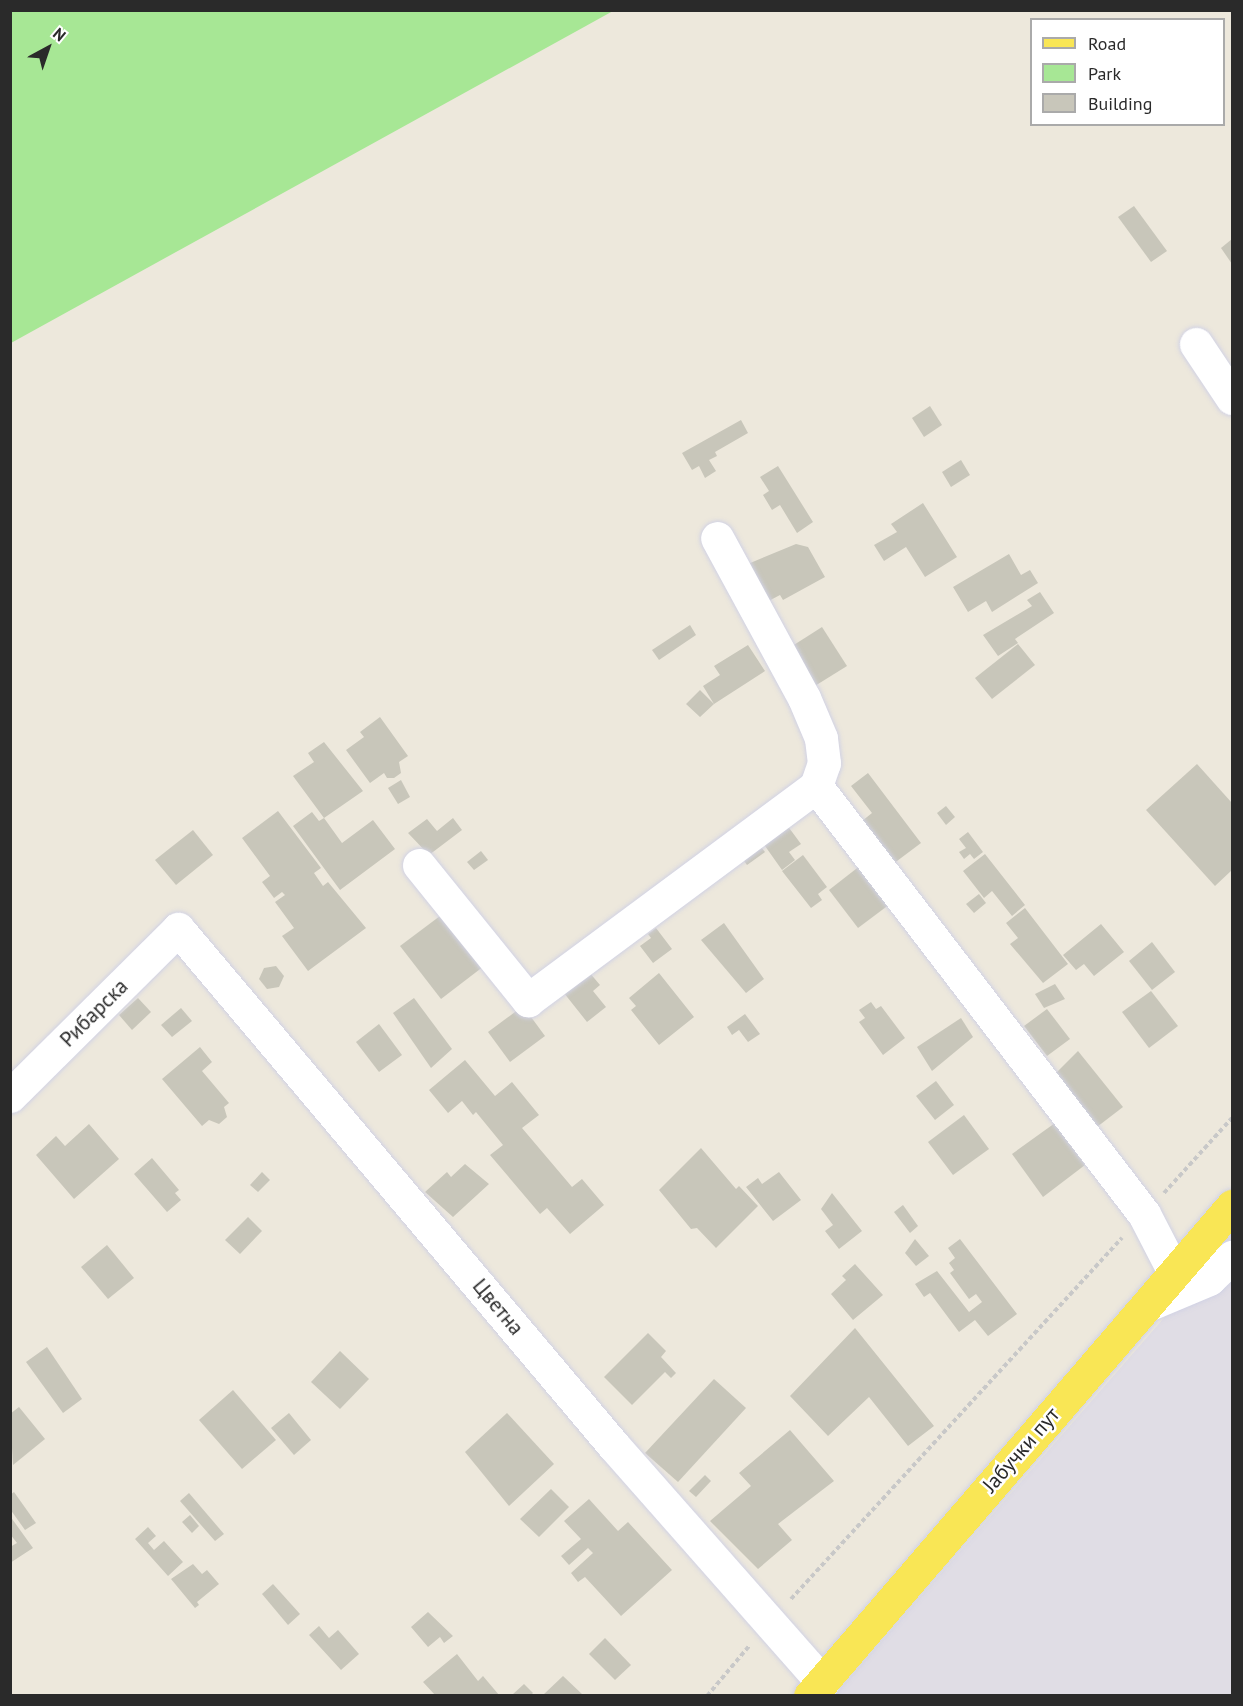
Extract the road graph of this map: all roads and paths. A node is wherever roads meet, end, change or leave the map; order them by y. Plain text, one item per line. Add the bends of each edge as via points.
1 (1196, 344) dead end
2 (1233, 398) edge
3 (717, 537) dead end
4 (816, 786) junction
5 (419, 865) dead end
6 (178, 929) joint
7 (10, 1096) edge
8 (1233, 1118) edge
9 (1233, 1206) edge
10 (1144, 1214) junction
11 (1233, 1257) edge
12 (1174, 1272) junction
13 (1145, 1306) junction
14 (768, 1624) junction
15 (816, 1689) edge
16 (707, 1695) edge

1 - 2 street
3 - 4 street via 804,698 821,738 824,763
4 - 5 street via 528,1000
4 - 10 street
6 - 7 street, Рибарска
6 - 14 street, Цветна
8 - 10 path
9 - 12 main road, Јабучки пут
10 - 12 street
10 - 14 path
11 - 13 street via 1209,1279
12 - 13 main road, Јабучки пут
13 - 15 main road, Јабучки пут
14 - 15 street, Цветна
14 - 16 path

